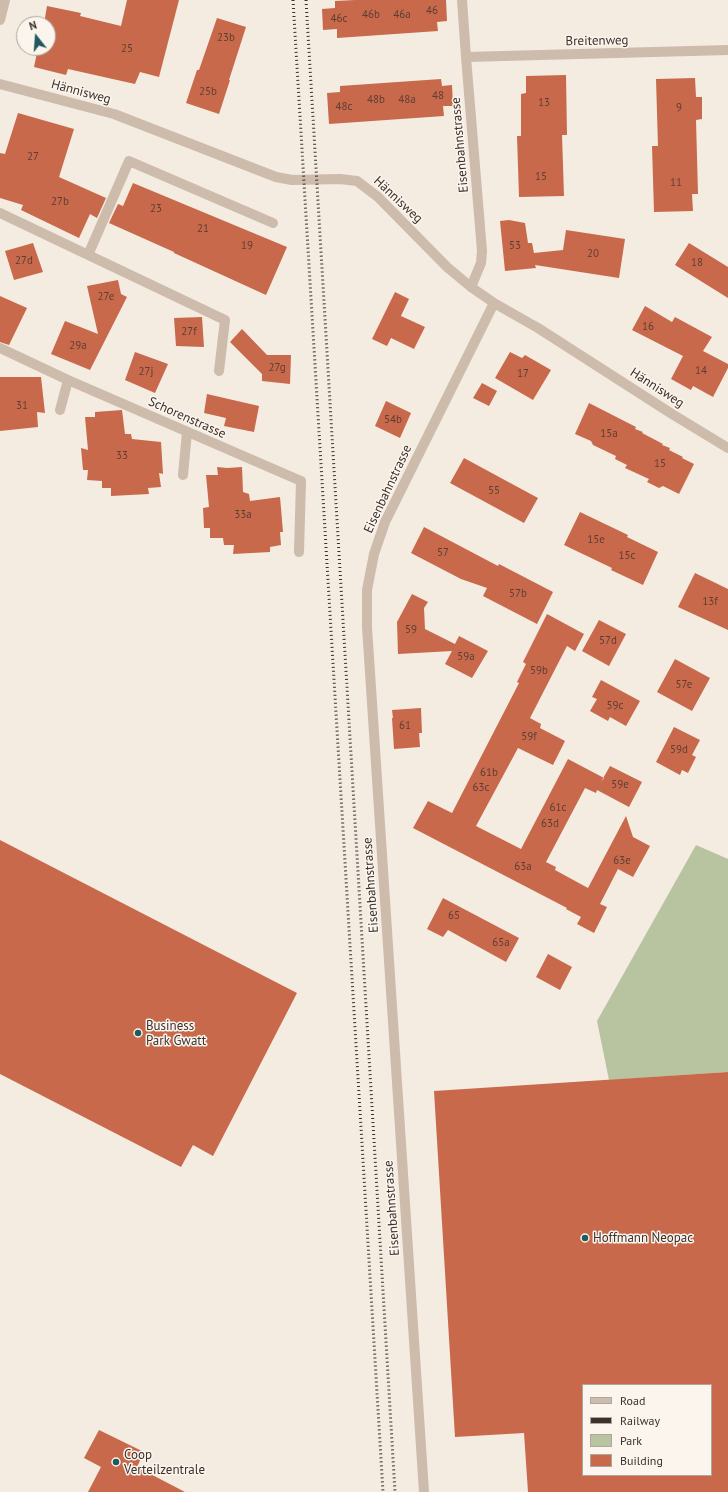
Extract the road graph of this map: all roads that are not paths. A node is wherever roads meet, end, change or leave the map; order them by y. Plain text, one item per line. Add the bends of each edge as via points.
1 (5, 0) edge
2 (462, 0) edge
3 (0, 20) edge
4 (728, 50) edge
5 (466, 57) junction
6 (0, 84) edge
7 (0, 213) edge
8 (273, 223) dead end
9 (88, 255) junction
10 (472, 287) junction
11 (494, 302) junction
12 (0, 348) edge
13 (220, 371) dead end
14 (68, 380) junction
15 (60, 410) dead end
16 (187, 432) junction
17 (728, 448) edge
18 (183, 475) dead end
19 (299, 552) dead end
20 (424, 1492) edge

1 - 3 street
2 - 5 street, Eisenbahnstrasse
4 - 5 street, Breitenweg
5 - 10 street, Eisenbahnstrasse via 482,250 481,263
6 - 10 street, Hännisweg via 114,114 276,177 292,180 357,181 371,190 447,267
7 - 9 street
8 - 9 street via 129,162
9 - 13 street via 225,320
10 - 11 street, Hännisweg
11 - 17 street, Hännisweg
11 - 20 street, Eisenbahnstrasse via 385,522 374,554 368,590 367,627
12 - 14 street, Schorenstrasse
14 - 15 street
14 - 16 street, Schorenstrasse
16 - 18 street
16 - 19 street, Schorenstrasse via 301,482

